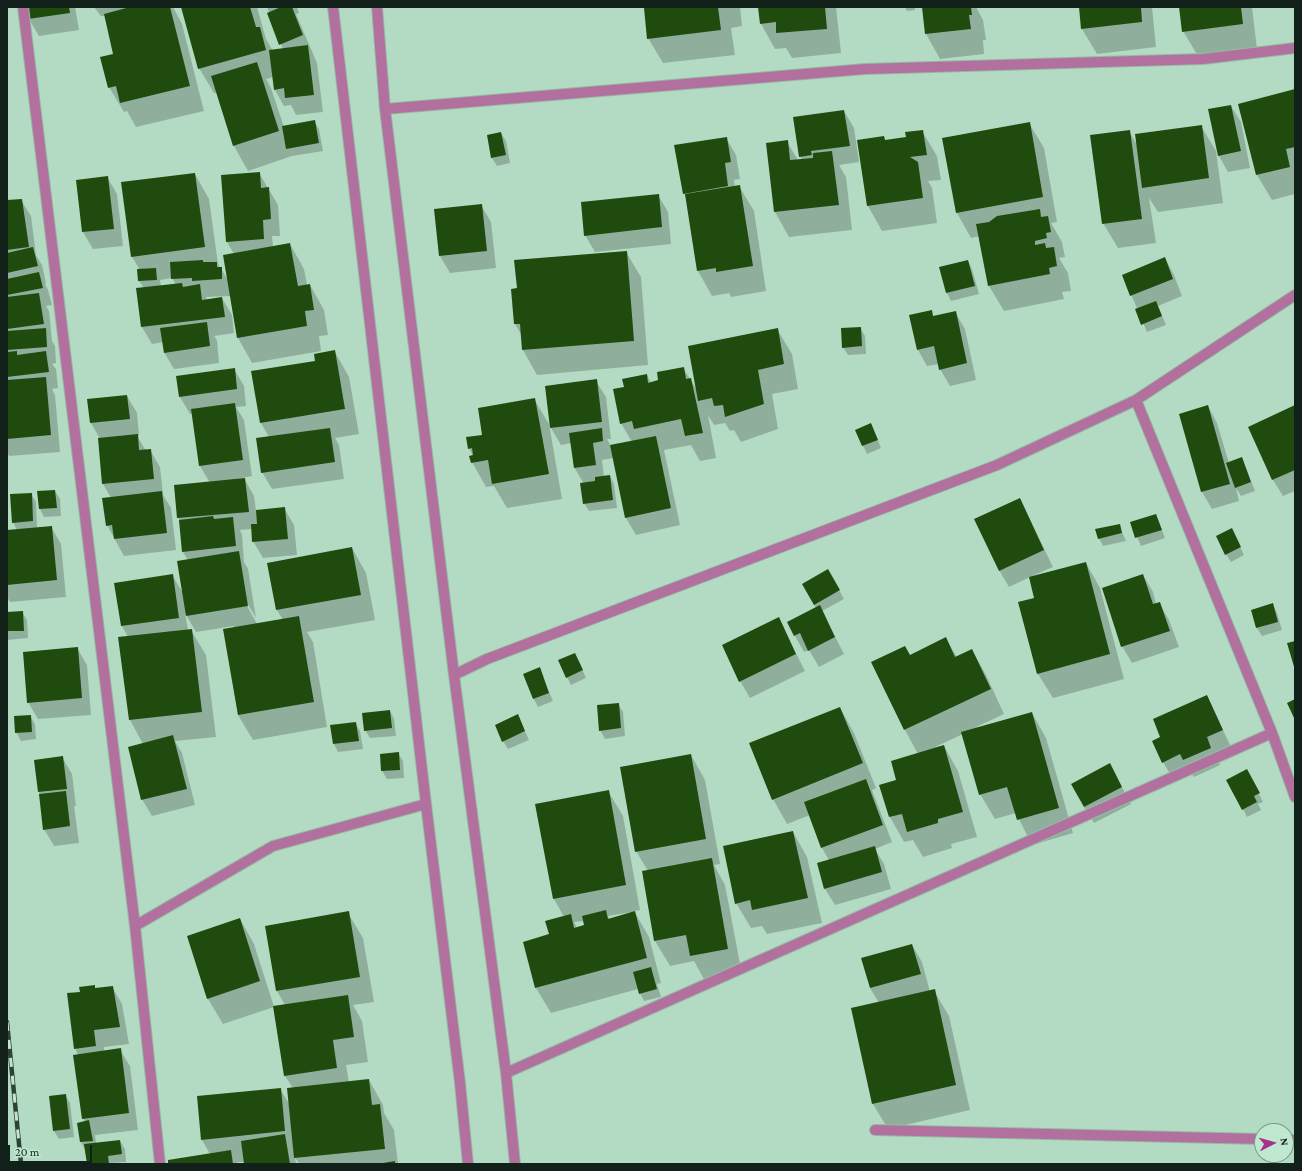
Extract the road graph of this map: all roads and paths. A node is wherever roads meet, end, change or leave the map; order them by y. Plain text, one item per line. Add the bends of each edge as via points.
1 (23, 7) edge
2 (333, 7) edge
3 (376, 7) edge
4 (1295, 48) edge
5 (385, 108) junction
6 (1295, 295) edge
7 (1136, 400) junction
8 (454, 674) junction
9 (1272, 733) junction
10 (1295, 797) edge
11 (426, 804) junction
12 (135, 926) junction
13 (506, 1073) junction
14 (875, 1130) dead end
15 (1254, 1139) edge
16 (160, 1164) edge
17 (468, 1164) edge
18 (515, 1164) edge

1 - 12 street
2 - 11 street
3 - 5 street
4 - 5 street via 1203,58 865,69
5 - 8 street
6 - 7 street
7 - 8 street via 997,465 487,659
7 - 9 street
8 - 13 street
9 - 10 street
9 - 13 street
11 - 12 street via 273,846
11 - 17 street
12 - 16 street
13 - 18 street
14 - 15 street

